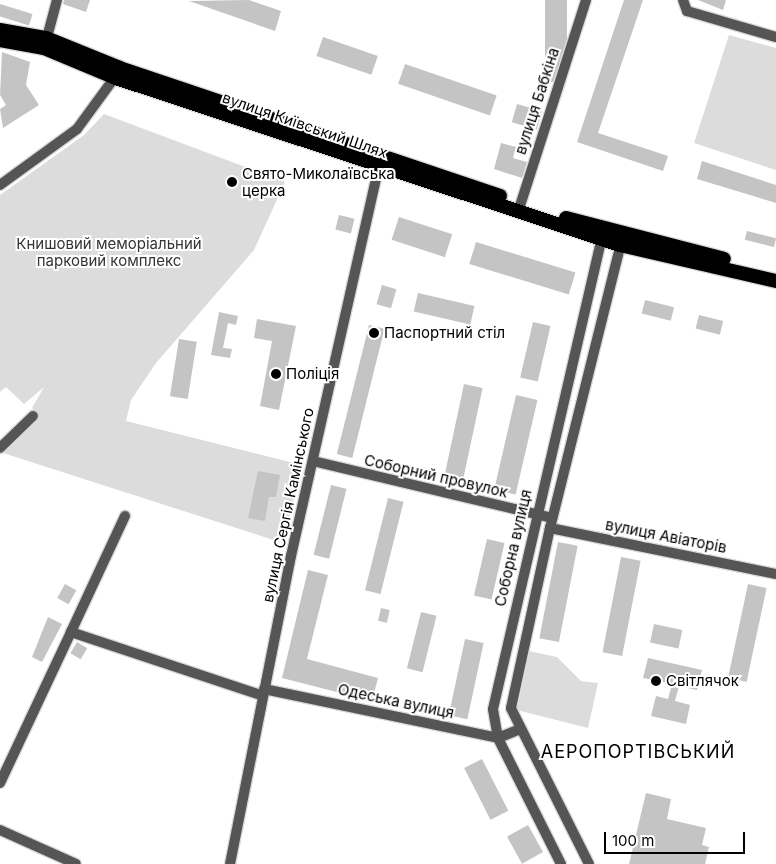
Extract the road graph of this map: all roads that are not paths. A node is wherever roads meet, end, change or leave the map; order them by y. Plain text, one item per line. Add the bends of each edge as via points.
1 (57, 0) edge
2 (586, 0) edge
3 (683, 0) edge
4 (0, 30) edge
5 (776, 37) edge
6 (0, 40) edge
7 (45, 43) junction
8 (118, 73) junction
9 (380, 161) junction
10 (0, 184) edge
11 (519, 208) junction
12 (602, 234) junction
13 (622, 240) junction
14 (776, 271) edge
15 (776, 281) edge
16 (33, 416) dead end
17 (0, 448) edge
18 (313, 461) junction
19 (536, 514) junction
20 (125, 516) dead end
21 (551, 523) junction
22 (776, 574) edge
23 (71, 632) junction
24 (264, 693) junction
25 (520, 729) junction
26 (498, 738) junction
27 (4, 764) edge
28 (0, 783) edge
29 (0, 830) edge
30 (76, 864) edge
31 (230, 864) edge
32 (561, 864) edge
33 (589, 864) edge

1 - 7 street
2 - 11 street, вулиця Бабкіна
3 - 5 street via 687,11
4 - 7 highway, вулиця Київський Шлях
6 - 7 highway, вулиця Київський Шлях
7 - 8 highway, вулиця Київський Шлях
8 - 9 highway, вулиця Київський Шлях
8 - 10 street via 77,129
9 - 11 highway, вулиця Київський Шлях
9 - 18 street, вулиця Сергія Камінського
11 - 12 highway, вулиця Київський Шлях
12 - 13 highway, вулиця Київський Шлях
12 - 19 street, Соборна вулиця
13 - 14 highway, вулиця Київський Шлях
13 - 15 highway, вулиця Київський Шлях
13 - 21 street, Соборна вулиця
16 - 17 street
18 - 19 street, Соборний провулок
18 - 24 street, вулиця Сергія Камінського
19 - 21 street, Соборний провулок
19 - 26 street, Соборна вулиця via 492,709
20 - 23 street
21 - 22 street, вулиця Авіаторів
21 - 25 street, Соборна вулиця via 510,708
23 - 24 street, Одеська вулиця
23 - 27 street
24 - 26 street, Одеська вулиця
24 - 31 street, вулиця Сергія Камінського
25 - 26 street
25 - 33 street, Соборна вулиця
26 - 32 street, Соборна вулиця
27 - 28 street
29 - 30 street

